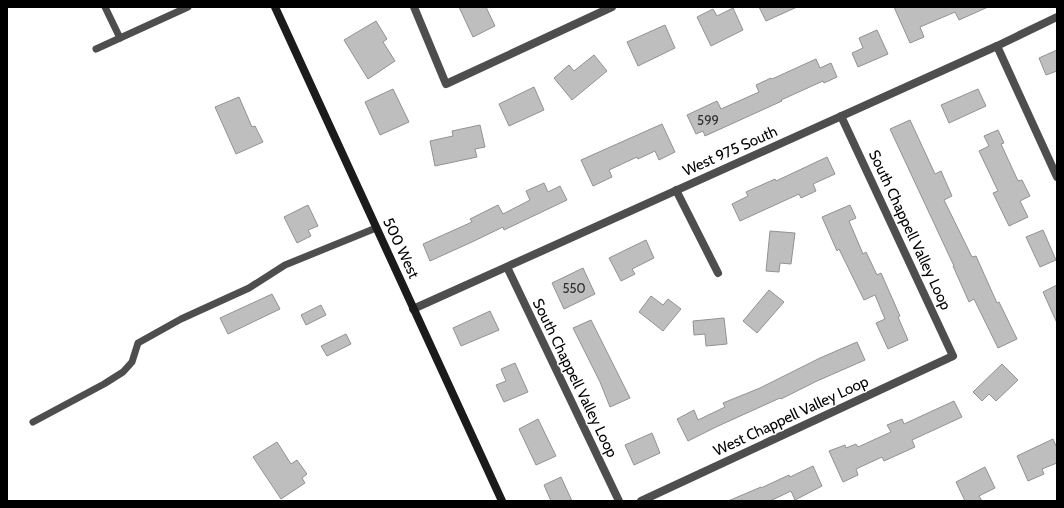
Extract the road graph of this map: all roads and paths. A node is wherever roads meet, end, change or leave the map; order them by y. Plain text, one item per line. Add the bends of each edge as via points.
1 (105, 7) edge
2 (188, 7) edge
3 (275, 7) edge
4 (414, 7) edge
5 (612, 7) edge
6 (1057, 17) edge
7 (120, 38) junction
8 (996, 46) junction
9 (96, 49) dead end
10 (841, 116) junction
11 (1057, 177) edge
12 (676, 190) junction
13 (376, 228) junction
14 (507, 267) junction
15 (718, 273) dead end
16 (413, 309) junction
17 (953, 356) joint
18 (33, 422) dead end
19 (502, 501) edge
20 (619, 501) edge
21 (641, 501) edge

1 - 7 lane
2 - 7 lane
3 - 13 street, 500 West
4 - 5 street via 446,84
6 - 8 street, West 975 South
7 - 9 lane
8 - 10 street, West 975 South
8 - 11 street
10 - 12 street, West 975 South
10 - 17 street, South Chappell Valley Loop
12 - 14 street, West 975 South
12 - 15 street
13 - 16 street, 500 West
13 - 18 lane via 285,265 249,288 181,319 138,343 132,362 123,372
14 - 16 street, West 975 South
14 - 20 street, South Chappell Valley Loop
16 - 19 street, 500 West
17 - 21 street, West Chappell Valley Loop

